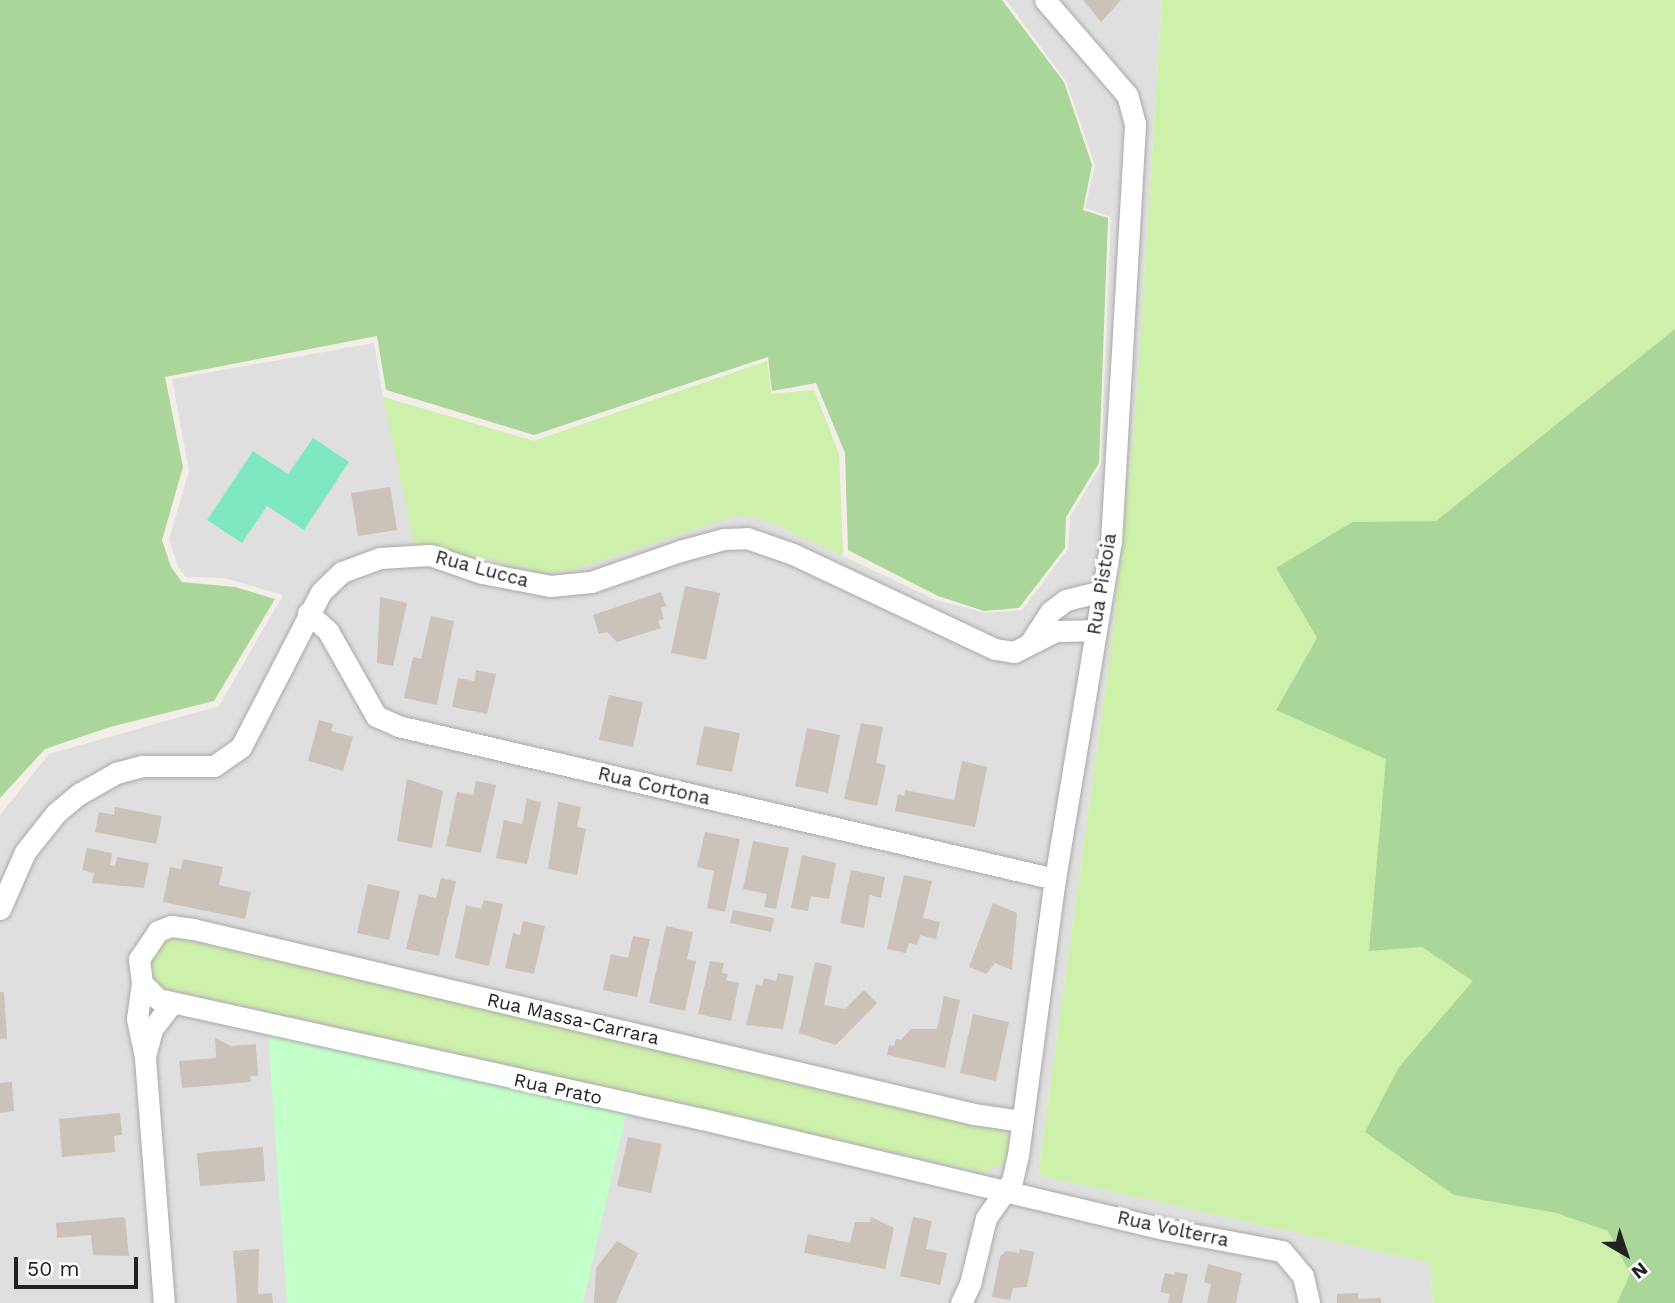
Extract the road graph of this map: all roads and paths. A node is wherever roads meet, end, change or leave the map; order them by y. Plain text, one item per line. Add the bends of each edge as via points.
1 (1045, 0) edge
2 (1102, 591) junction
3 (308, 613) junction
4 (1095, 631) junction
5 (1029, 645) junction
6 (1055, 879) junction
7 (0, 909) edge
8 (142, 983) junction
9 (172, 1003) junction
10 (145, 1058) junction
11 (1022, 1121) junction
12 (1004, 1192) junction
13 (164, 1303) edge
14 (961, 1303) edge
15 (1309, 1303) edge

1 - 2 street, Rua Pistoia via 1128,94 1135,124 1111,542
2 - 4 street, Rua Pistoia
2 - 5 street via 1058,606
3 - 5 street, Rua Lucca via 342,572 380,558 430,555 482,573 550,586 592,582 680,551 737,537 767,543 987,646 1014,652
3 - 6 street, Rua Cortona via 328,631 376,716 398,726
3 - 7 street, Rua Lucca via 241,747 214,766 143,766 116,773 79,794 56,813 25,852
4 - 5 street, Rua Lucca via 1056,631
4 - 6 street, Rua Pistoia
6 - 11 street, Rua Pistoia
8 - 9 street, Rua Prato via 158,999
8 - 10 street via 137,1019
8 - 11 street, Rua Massa-Carrara via 139,959 158,931 171,926 193,929 961,1111
9 - 10 street via 152,1029
9 - 12 street, Rua Prato via 702,1119
10 - 13 street
11 - 12 street, Rua Pistoia via 1012,1181
12 - 14 street, Rua Pistoia via 986,1218
12 - 15 street, Rua Volterra via 1282,1251 1303,1276

